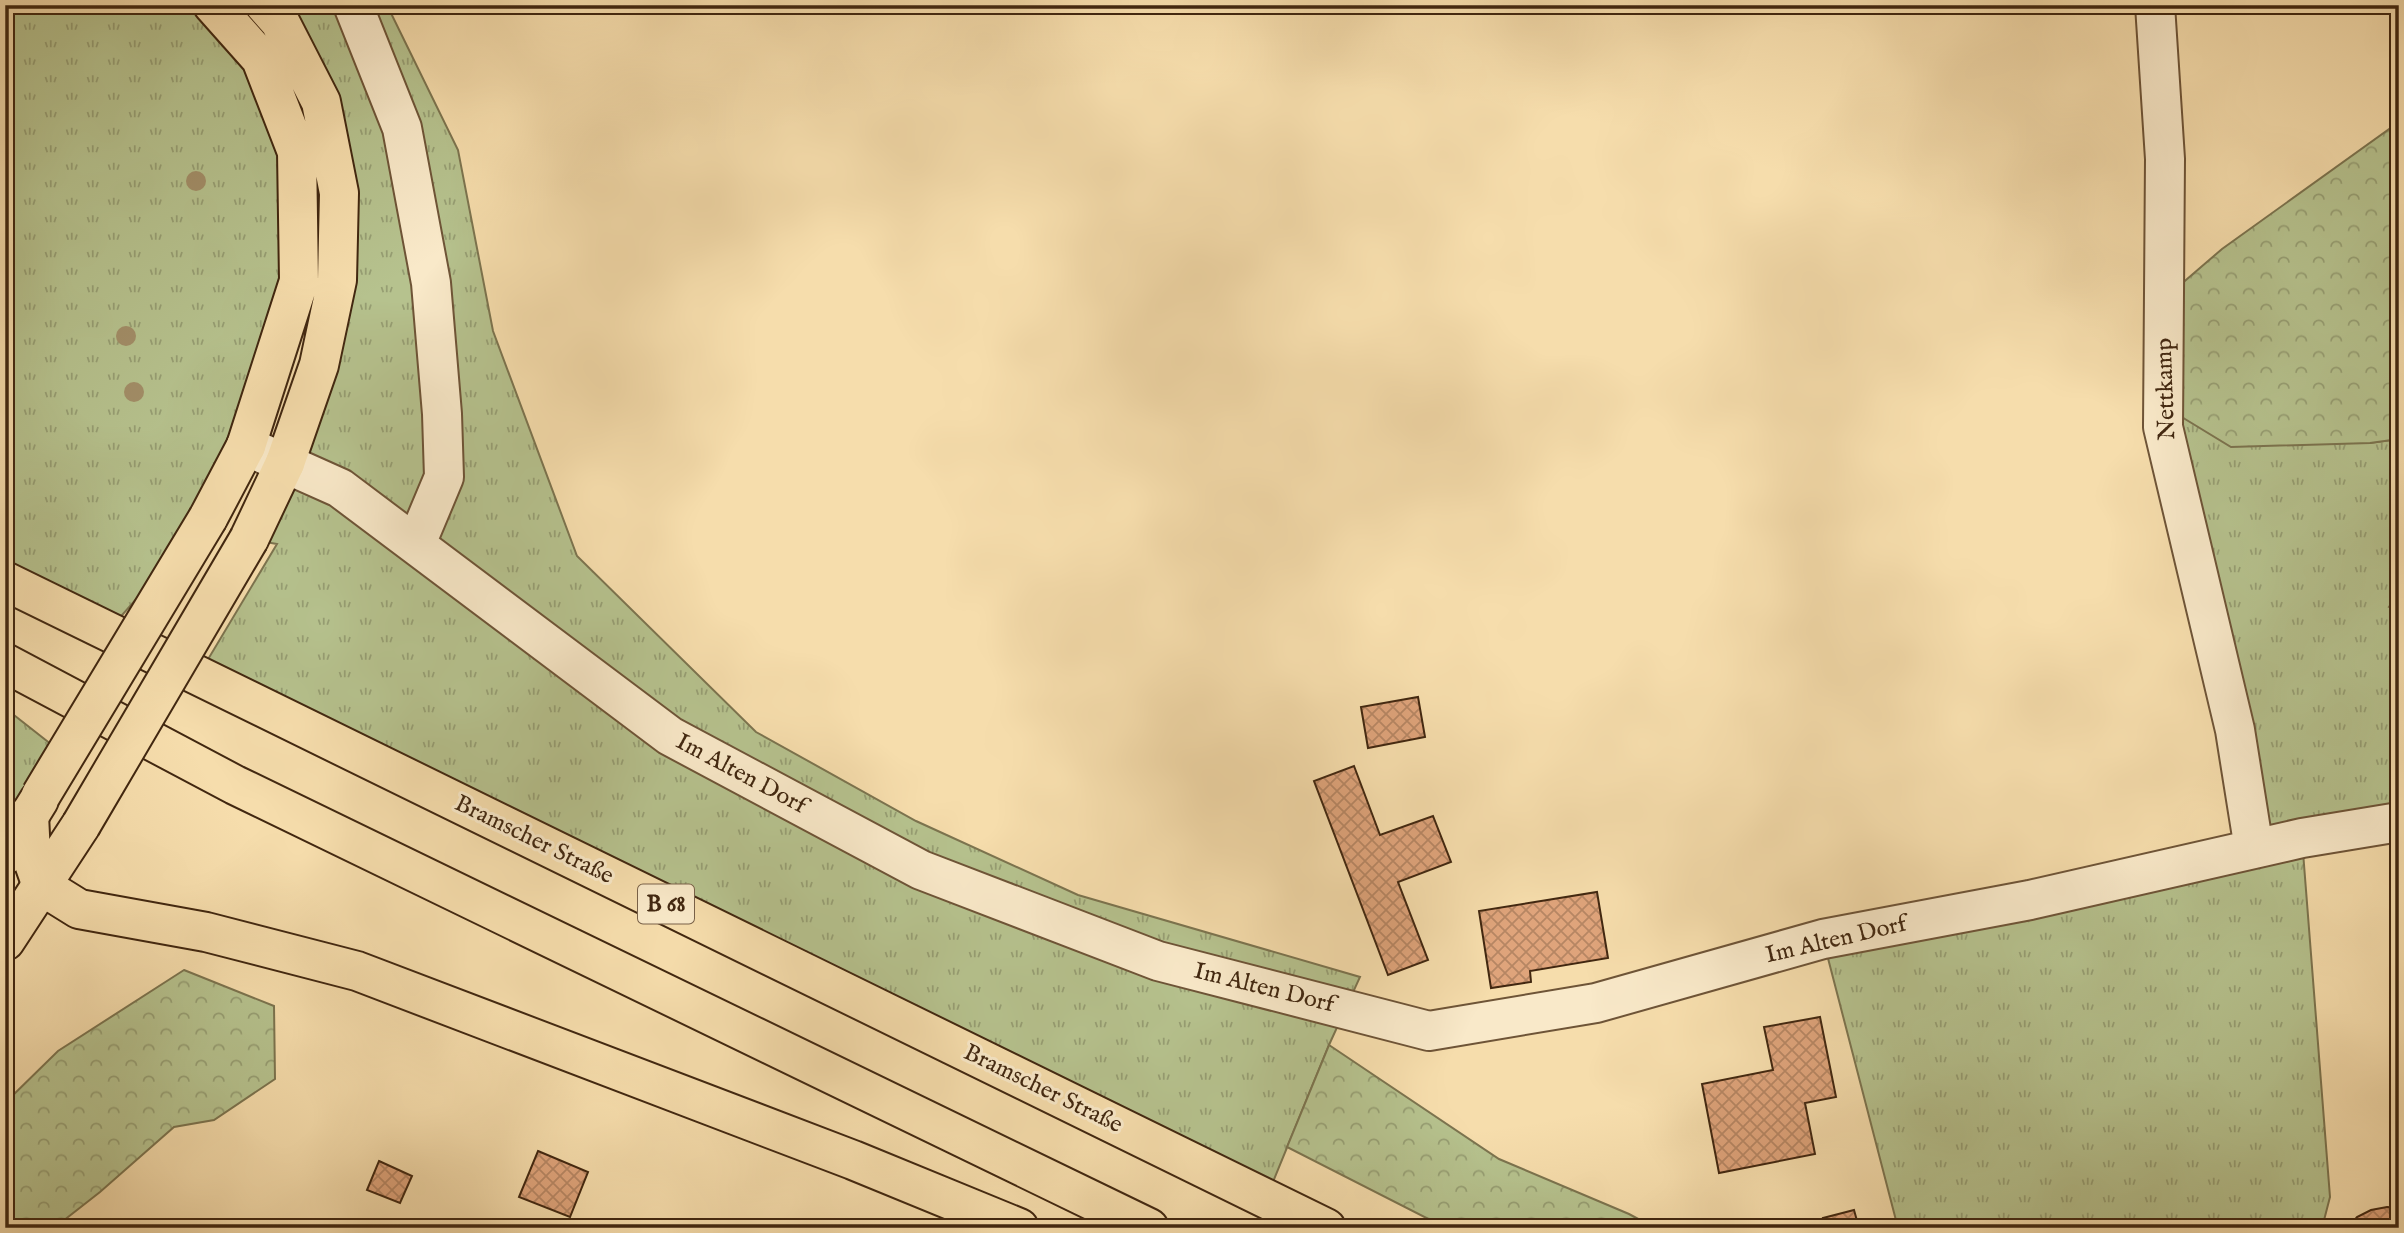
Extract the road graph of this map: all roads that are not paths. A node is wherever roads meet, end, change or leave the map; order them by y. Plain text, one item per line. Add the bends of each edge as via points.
1 (213, 5) edge
2 (265, 5) edge
3 (353, 5) edge
4 (2155, 5) edge
5 (246, 446) junction
6 (285, 463) junction
7 (416, 544) junction
8 (5, 559) edge
9 (5, 581) edge
10 (108, 631) junction
11 (5, 663) edge
12 (35, 805) junction
13 (2399, 822) edge
14 (2254, 849) junction
15 (5, 855) edge
16 (42, 886) junction
17 (5, 941) edge
18 (1019, 1228) edge
19 (1149, 1228) edge
20 (1326, 1228) edge

1 - 5 main road via 261,59 297,152 299,281
2 - 6 main road via 280,22 321,102 339,193 337,280 319,365
3 - 7 street via 402,128 431,283 444,477
4 - 14 street, Nettkamp via 2165,159 2163,427 2235,730
5 - 6 street, Im Alten Dorf
5 - 12 main road, bridge via 208,518
6 - 7 street, Im Alten Dorf via 340,488
6 - 16 main road, bridge via 249,539
7 - 14 street, Im Alten Dorf via 670,736 921,870 1158,961 1429,1031 1596,1003 1823,939 2029,900
8 - 10 main road
9 - 10 main road, Bramscher Straße / B 68
10 - 20 main road, Bramscher Straße / B 68
11 - 19 main road via 235,785
12 - 15 main road
12 - 16 main road via 31,855
13 - 14 street, Im Alten Dorf
16 - 17 main road
16 - 18 main road via 79,909 206,932 357,971

